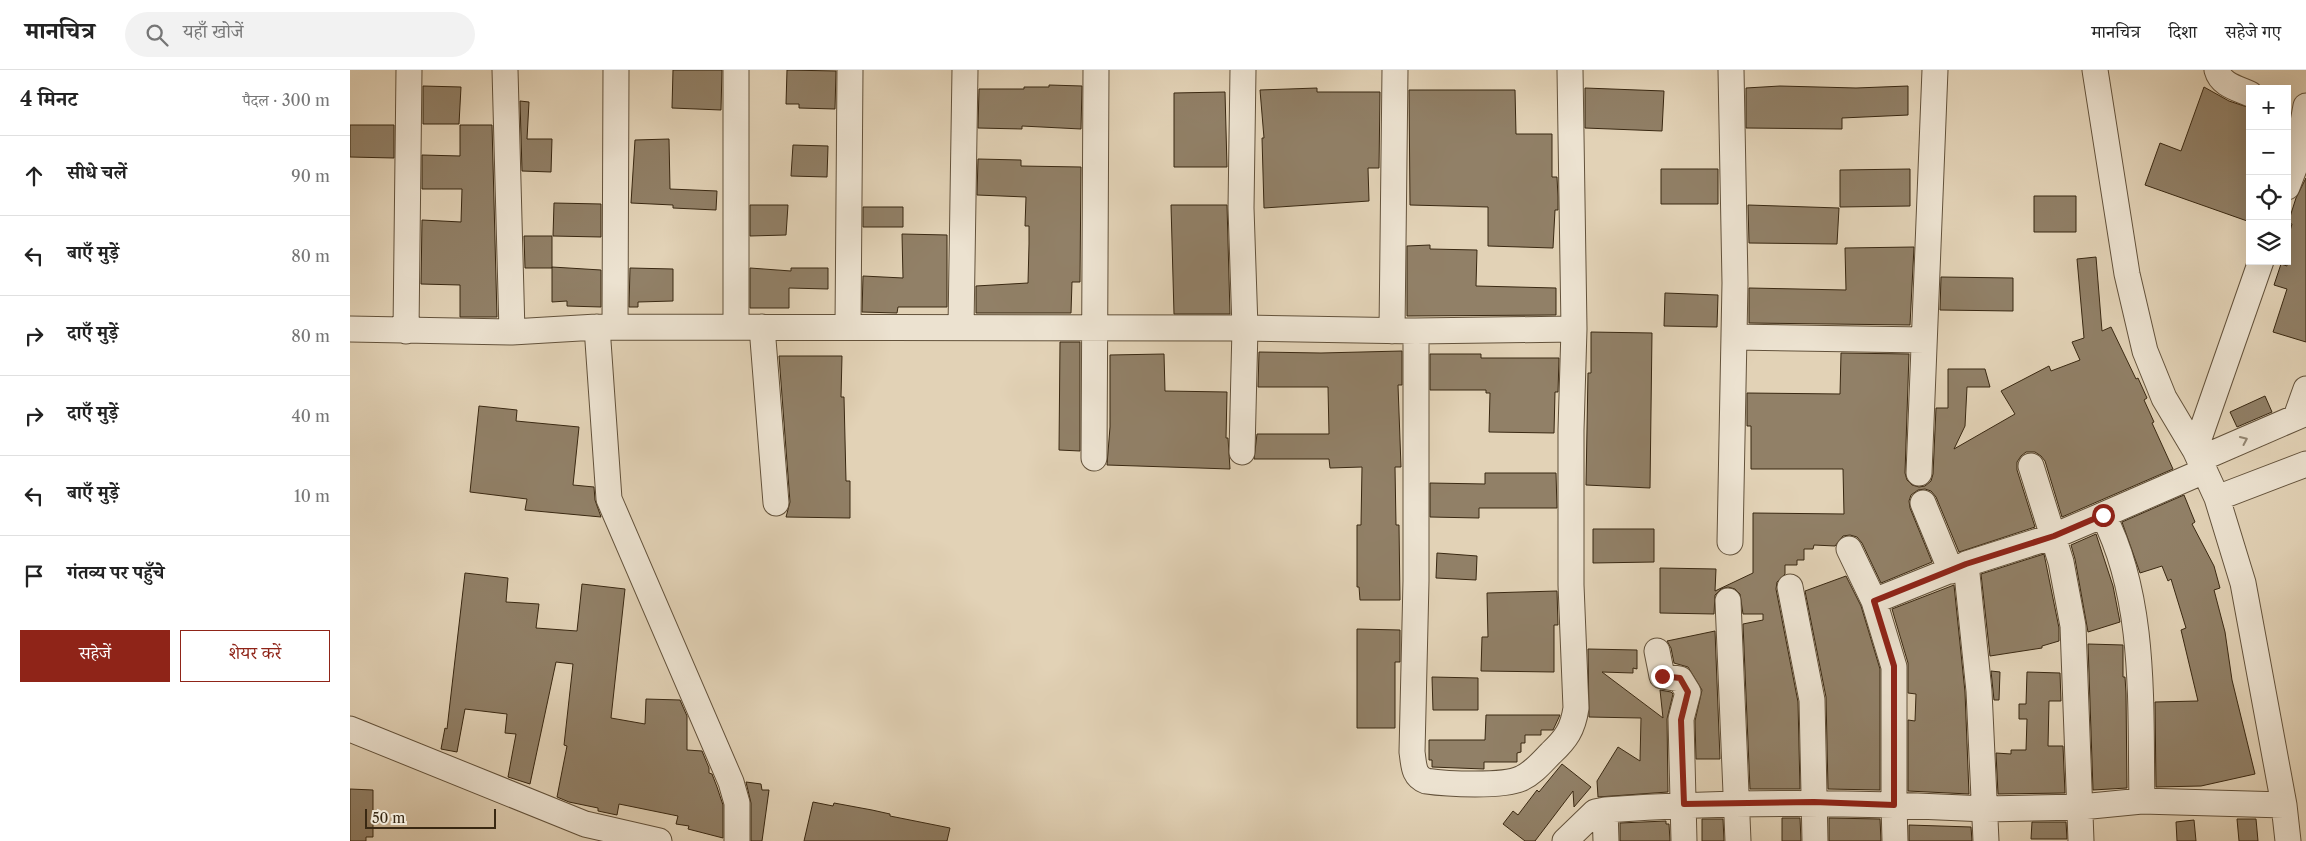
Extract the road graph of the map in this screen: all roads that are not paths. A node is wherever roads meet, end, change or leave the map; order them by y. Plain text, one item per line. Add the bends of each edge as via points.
1 (409, 70) edge
2 (505, 70) edge
3 (616, 70) edge
4 (736, 70) edge
5 (850, 70) edge
6 (965, 70) edge
7 (1096, 70) edge
8 (1243, 70) edge
9 (1395, 70) edge
10 (1570, 70) edge
11 (1731, 70) edge
12 (1915, 70) edge
13 (1935, 70) edge
14 (1951, 70) edge
15 (2089, 70) edge
16 (2095, 70) edge
17 (2217, 70) edge
18 (2246, 92) edge
19 (2299, 110) edge
20 (2291, 176) edge
21 (2260, 265) edge
22 (606, 327) junction
23 (736, 327) junction
24 (762, 327) junction
25 (848, 327) junction
26 (961, 327) junction
27 (1095, 328) junction
28 (1245, 328) junction
29 (350, 329) edge
30 (1574, 329) junction
31 (406, 331) junction
32 (1404, 331) junction
33 (512, 332) junction
34 (1734, 337) junction
35 (1924, 340) junction
36 (2306, 389) edge
37 (2301, 415) edge
38 (1242, 452) dead end
39 (1094, 458) dead end
40 (2200, 460) junction
41 (2306, 464) edge
42 (2031, 466) dead end
43 (1919, 473) dead end
44 (2217, 498) junction
45 (1923, 502) dead end
46 (776, 503) dead end
47 (2103, 515) junction
48 (2054, 536) junction
49 (1730, 542) dead end
50 (1850, 549) dead end
51 (1958, 567) junction
52 (1790, 587) dead end
53 (1728, 601) dead end
54 (1874, 601) junction
55 (1657, 651) dead end
56 (350, 729) edge
57 (2142, 801) junction
58 (1814, 802) junction
59 (1737, 803) junction
60 (1684, 804) junction
61 (1894, 805) junction
62 (2284, 805) junction
63 (2081, 807) junction
64 (1986, 809) junction
65 (1605, 810) junction
66 (659, 841) edge
67 (737, 841) edge
68 (1565, 841) edge
69 (1606, 841) edge
70 (1684, 841) edge
71 (1738, 841) edge
72 (1815, 841) edge
73 (1894, 841) edge
74 (1986, 841) edge
75 (2081, 841) edge
76 (2288, 841) edge

1 - 31 street
2 - 33 street
3 - 22 street
4 - 23 street
5 - 25 street
6 - 26 street
7 - 27 street
8 - 28 street via 1241,208
9 - 32 street
10 - 30 street
11 - 34 street
12 - 13 street
13 - 14 street
13 - 35 street
15 - 16 street
16 - 40 street via 2127,274 2145,351 2164,398
17 - 18 street via 2224,82
19 - 20 street via 2295,166
21 - 40 street
22 - 23 street
22 - 33 street
22 - 67 street via 609,499 731,782 737,803
23 - 24 street
24 - 25 street
24 - 46 street
25 - 26 street
26 - 27 street
27 - 28 street
27 - 39 street
28 - 32 street
28 - 38 street
29 - 31 street
30 - 32 street
30 - 32 street via 1570,585 1574,721 1566,739 1529,774 1502,783 1426,781 1415,771 1412,752 1416,580
31 - 33 street
34 - 35 street
34 - 49 street
35 - 43 street
36 - 37 street
40 -> 37 street
40 - 44 street
40 - 47 street
41 - 44 street
42 - 48 street
44 - 62 street via 2242,583
45 - 51 street
47 - 48 street
47 - 57 street via 2114,535 2134,615 2139,661
48 - 51 street
48 - 63 street via 2073,626
50 - 54 street
51 - 54 street
51 - 64 street via 1979,691
52 - 58 street via 1812,700
53 - 59 street
54 - 61 street via 1894,666
55 - 60 street via 1662,676 1680,678 1688,692 1681,720
56 - 66 street via 585,824
57 - 62 street
57 - 63 street
58 - 59 street
58 - 61 street
58 - 72 street
59 - 60 street
59 - 71 street
60 - 65 street
60 - 70 street
61 - 64 street
61 - 73 street
62 - 76 street
63 - 64 street
63 - 75 street
64 - 74 street
65 - 68 street via 1595,812
65 - 69 street

